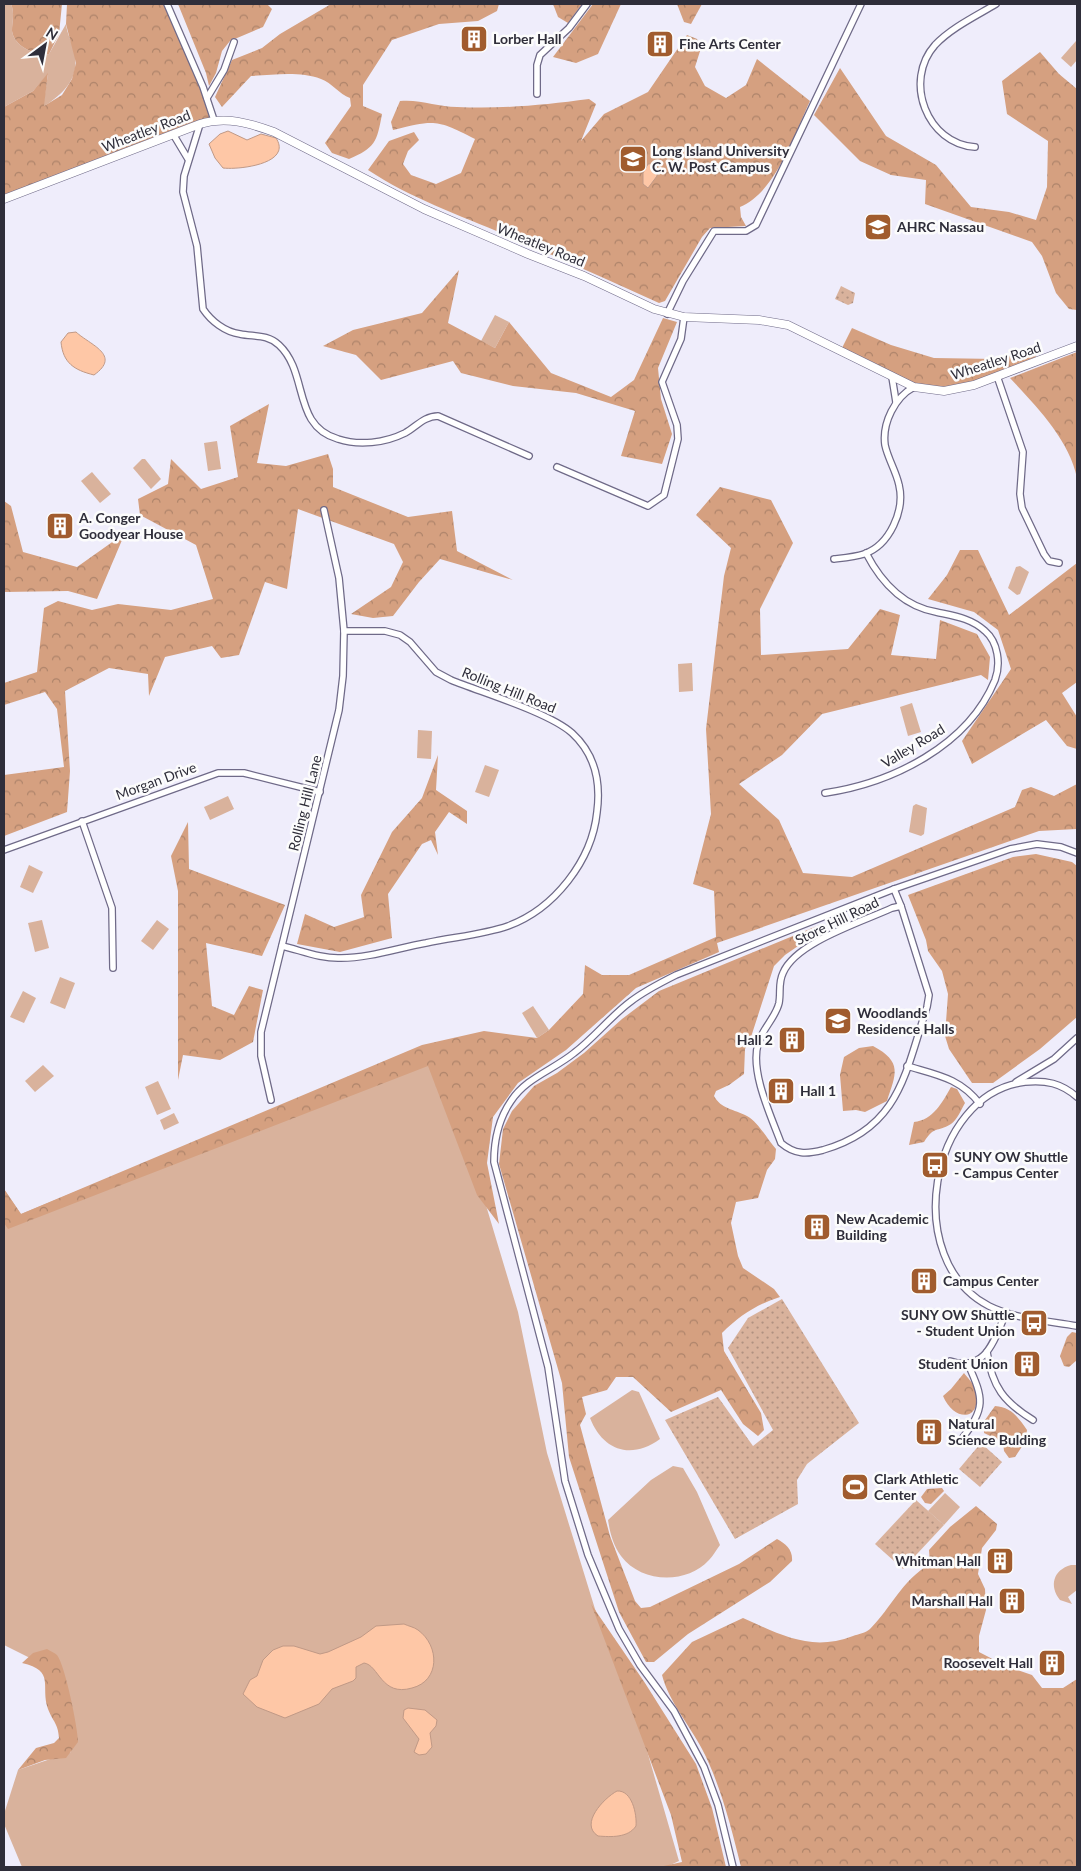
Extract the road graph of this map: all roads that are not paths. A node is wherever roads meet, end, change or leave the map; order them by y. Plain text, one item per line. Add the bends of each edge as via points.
1 (167, 4) edge
2 (586, 4) edge
3 (861, 4) edge
4 (996, 4) edge
5 (234, 42) dead end
6 (537, 94) dead end
7 (207, 98) junction
8 (214, 120) junction
9 (200, 124) junction
10 (174, 134) junction
11 (975, 147) dead end
12 (188, 159) junction
13 (4, 199) edge
14 (667, 314) junction
15 (684, 317) junction
16 (1077, 346) edge
17 (997, 376) junction
18 (892, 377) junction
19 (914, 387) junction
20 (896, 402) junction
21 (529, 456) dead end
22 (557, 467) dead end
23 (324, 510) dead end
24 (866, 553) junction
25 (834, 559) dead end
26 (1058, 563) dead end
27 (344, 632) junction
28 (320, 792) junction
29 (825, 793) dead end
30 (82, 821) junction
31 (4, 850) edge
32 (1077, 853) edge
33 (894, 889) junction
34 (901, 906) junction
35 (282, 946) junction
36 (113, 968) dead end
37 (1077, 1038) edge
38 (907, 1066) junction
39 (1012, 1084) junction
40 (1077, 1097) edge
41 (270, 1100) dead end
42 (980, 1104) junction
43 (1006, 1313) junction
44 (1077, 1326) edge
45 (987, 1352) junction
46 (950, 1361) dead end
47 (968, 1364) junction
48 (1033, 1420) dead end
49 (961, 1440) dead end
50 (733, 1867) edge

1 - 7 street
2 - 6 street via 569,28 540,55
3 - 14 street via 756,224 746,231 714,231
4 - 11 street via 946,35 935,46 922,70 921,98 934,124 957,143
5 - 7 street via 224,70
7 - 8 street
8 - 9 main road, Wheatley Road
8 - 14 main road, Wheatley Road via 249,123 274,132 424,209
9 - 10 main road, Wheatley Road
9 - 12 street
10 - 12 street
10 - 13 main road, Wheatley Road
12 - 21 street via 183,192 197,246 203,309 227,330 268,338 286,352 296,368 308,416 318,430 340,440 376,442 405,433 430,416 438,416
14 - 15 main road, Wheatley Road
15 - 18 main road, Wheatley Road via 760,320 788,325
15 - 22 street via 681,339 662,382 677,426 678,440 664,496 648,506
16 - 17 main road, Wheatley Road
17 - 19 main road, Wheatley Road via 954,390
17 - 26 street via 1023,452 1022,508 1044,554 1049,561
18 - 19 main road, Wheatley Road
18 - 20 street
19 - 20 street
20 - 24 street via 885,440 900,487 900,508 890,532
23 - 27 street, Rolling Hill Lane via 339,578
24 - 25 street
24 - 29 street, Valley Road via 881,578 902,598 925,610 966,619 986,632 996,651 998,674 978,710 939,748 880,780
27 - 28 street, Rolling Hill Lane via 339,710
27 - 35 street, Rolling Hill Road via 385,631 400,635 436,672 547,718 572,733 583,745 595,768 599,792 597,819 585,853 568,881 543,905 508,926 341,958
28 - 30 street, Morgan Drive via 244,773 218,773
28 - 35 street, Rolling Hill Lane
30 - 31 street, Morgan Drive
30 - 36 street via 112,908
32 - 33 street via 1052,845 1023,846
33 - 34 street, Store Hill Road
33 - 50 street via 651,987 630,1001 576,1052 524,1086 504,1113 497,1130 494,1149 499,1186 552,1384 565,1481 588,1555 619,1629 674,1711 704,1767 718,1805
34 - 38 street, Store Hill Road via 928,995
34 - 38 street, Store Hill Road via 808,945 796,954 783,973 778,989 779,1003 759,1042 756,1064 781,1143 798,1153 810,1154 856,1138 877,1122 889,1110
35 - 41 street, Rolling Hill Lane via 261,1032 261,1056
37 - 39 street via 1054,1059
38 - 42 street via 957,1082
39 - 40 street via 1055,1083 1066,1087
39 - 42 street
42 - 43 street via 959,1126 943,1159 935,1203 935,1228 946,1259 960,1282 980,1300
43 - 44 street
43 - 45 street
45 - 47 street via 976,1362
45 - 48 street via 1005,1400
46 - 47 street
47 - 49 street via 981,1398 979,1411

